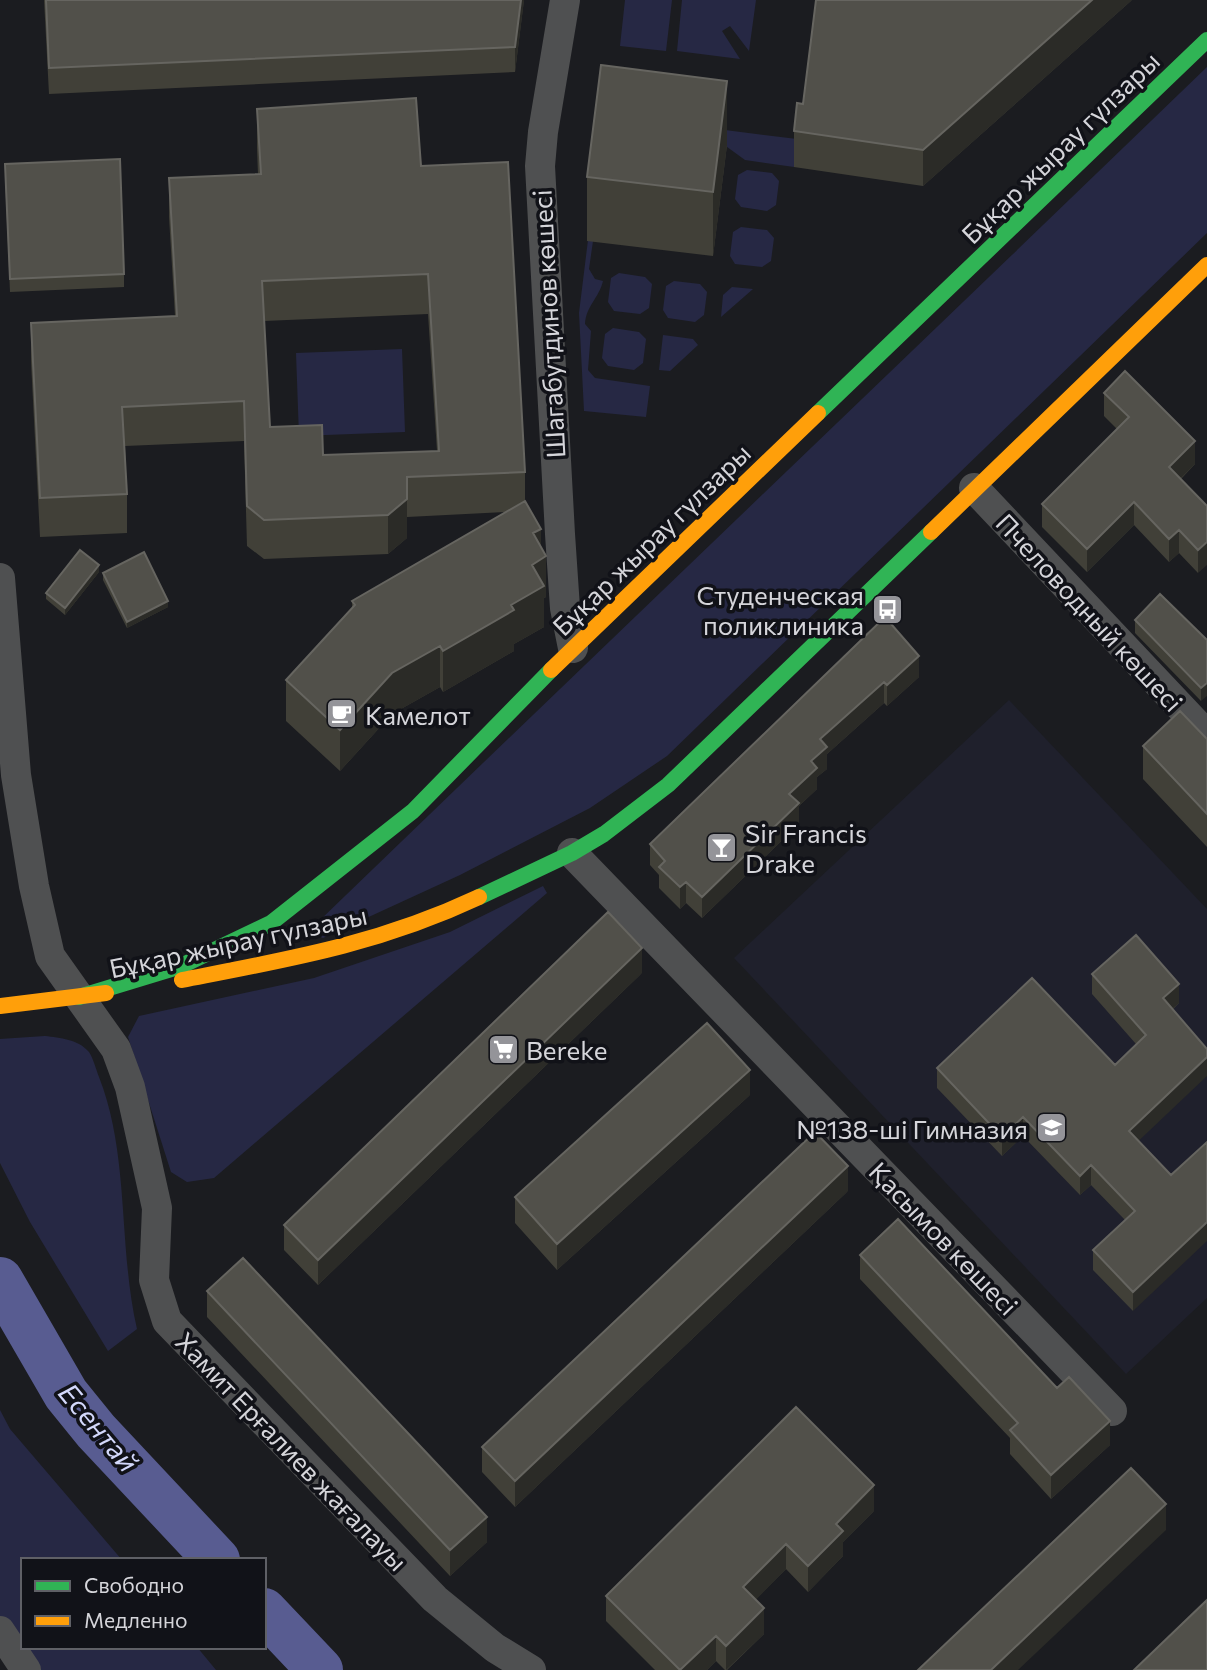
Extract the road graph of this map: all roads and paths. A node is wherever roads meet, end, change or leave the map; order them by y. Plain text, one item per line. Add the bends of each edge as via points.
1 (565, 0) edge
2 (1207, 40) edge
3 (1207, 265) edge
4 (974, 488) junction
5 (0, 578) edge
6 (573, 648) junction
7 (1207, 736) edge
8 (572, 853) junction
9 (277, 942) junction
10 (79, 997) junction
11 (0, 1006) edge
12 (1112, 1411) dead end
13 (0, 1631) edge
14 (26, 1670) edge
15 (531, 1670) edge

1 - 6 street, Шагабутдинов көшесі via 540,166 558,509 565,608
2 - 6 street, Бұқар жырау гүлзары
3 - 4 street, Бұқар жырау гүлзары
4 - 7 street, Пчеловодный көшесі
4 - 8 street, Бұқар жырау гүлзары via 668,785
5 - 10 street, Хамит Ерғалиев жағалауы via 16,775 34,887 50,957
6 - 9 street, Бұқар жырау гүлзары
8 - 9 street, Бұқар жырау гүлзары via 397,932 328,952
8 - 12 street, Қасымов көшесі
9 - 10 street, Бұқар жырау гүлзары
9 - 10 street, Бұқар жырау гүлзары
10 - 11 street, Бұқар жырау гүлзары
10 - 15 street, Хамит Ерғалиев жағалауы via 116,1049 130,1087 157,1208 154,1280 167,1321 435,1599 495,1648
13 - 14 street

